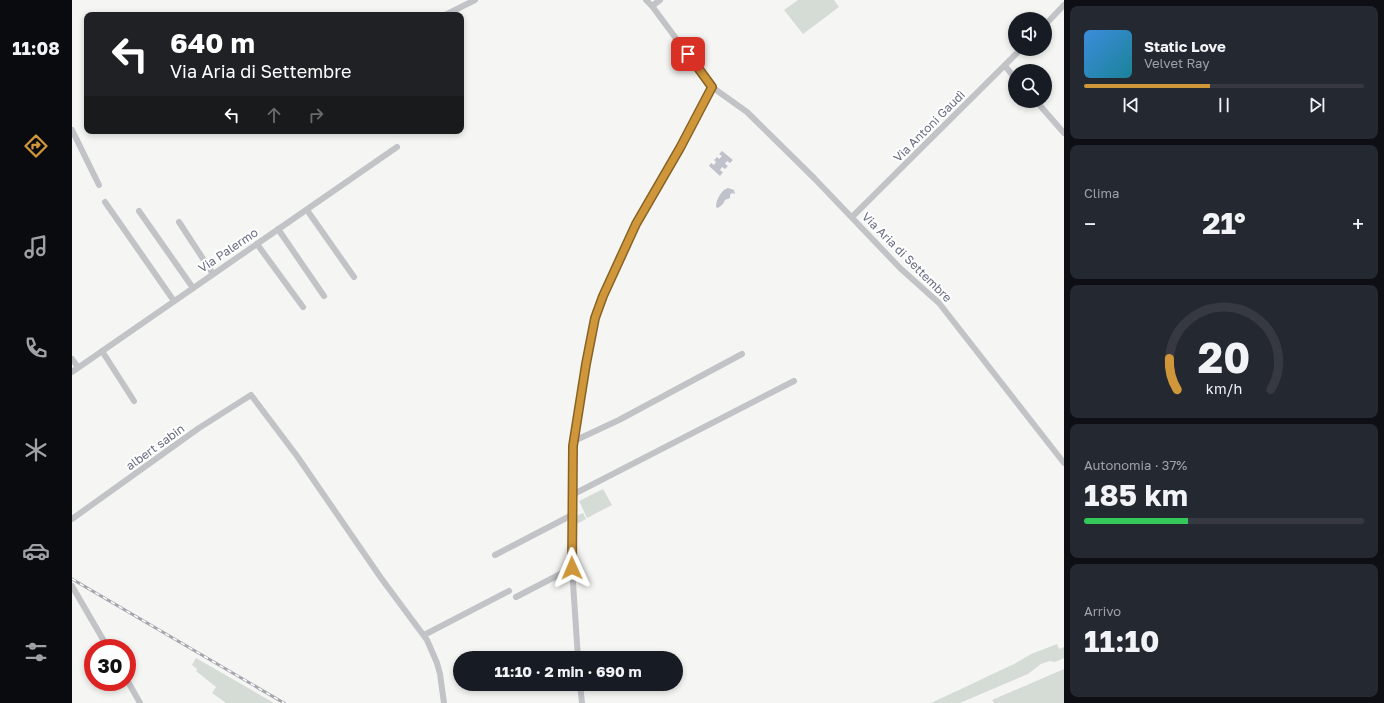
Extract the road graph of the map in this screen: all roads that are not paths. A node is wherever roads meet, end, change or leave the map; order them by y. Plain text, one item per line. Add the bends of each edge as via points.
1 (475, 0) edge
2 (646, 0) edge
3 (660, 0) edge
4 (652, 6) junction
5 (1064, 6) edge
6 (451, 12) edge
7 (1052, 18) edge
8 (1014, 56) edge
9 (1004, 66) junction
10 (1008, 70) edge
11 (712, 87) junction
12 (1042, 108) edge
13 (72, 130) edge
14 (1064, 133) edge
15 (396, 147) dead end
16 (99, 185) dead end
17 (105, 202) dead end
18 (307, 210) junction
19 (139, 211) dead end
20 (852, 218) junction
21 (179, 222) dead end
22 (278, 229) junction
23 (257, 244) junction
24 (213, 274) junction
25 (354, 277) dead end
26 (192, 288) junction
27 (324, 296) dead end
28 (174, 301) junction
29 (303, 307) dead end
30 (102, 351) junction
31 (742, 354) dead end
32 (72, 359) edge
33 (78, 368) junction
34 (72, 372) edge
35 (794, 381) dead end
36 (134, 401) dead end
37 (574, 441) junction
38 (1064, 463) edge
39 (572, 495) junction
40 (572, 515) junction
41 (72, 519) edge
42 (495, 554) dead end
43 (572, 568) junction
44 (72, 586) edge
45 (508, 591) dead end
46 (516, 597) dead end
47 (424, 635) junction
48 (103, 639) edge
49 (578, 651) edge
50 (133, 691) edge
51 (581, 691) edge
52 (140, 703) edge
53 (444, 703) edge
54 (582, 703) edge

1 - 6 street
2 - 4 street, Via Aria di Settembre
3 - 4 street
4 - 11 street, Via Aria di Settembre
5 - 7 street
8 - 9 street, Via Antoni Gaudì
9 - 10 street
9 - 20 street, Via Antoni Gaudì
11 - 20 street, Via Aria di Settembre via 747,112
11 - 37 street via 636,224 603,296 595,318 587,356
12 - 14 street
13 - 16 street
15 - 18 street, Via Palermo
17 - 28 street
18 - 22 street, Via Palermo
18 - 25 street
19 - 26 street
20 - 38 street, Via Aria di Settembre via 900,268 939,303
21 - 24 street
22 - 23 street, Via Palermo
22 - 27 street
23 - 24 street, Via Palermo
23 - 29 street
24 - 26 street, Via Palermo
26 - 28 street, Via Palermo
28 - 30 street, Via Palermo
30 - 33 street, Via Palermo
30 - 36 street
31 - 37 street via 619,420
32 - 33 street
33 - 34 street, Via Palermo
35 - 39 street
37 - 39 street
39 - 40 street
40 - 42 street
40 - 43 street
41 - 47 street, albert sabin via 199,428 251,395 302,462 381,578
43 - 46 street
43 - 49 street
44 - 48 street
45 - 47 street
47 - 53 street via 437,663
50 - 52 street
51 - 54 street

